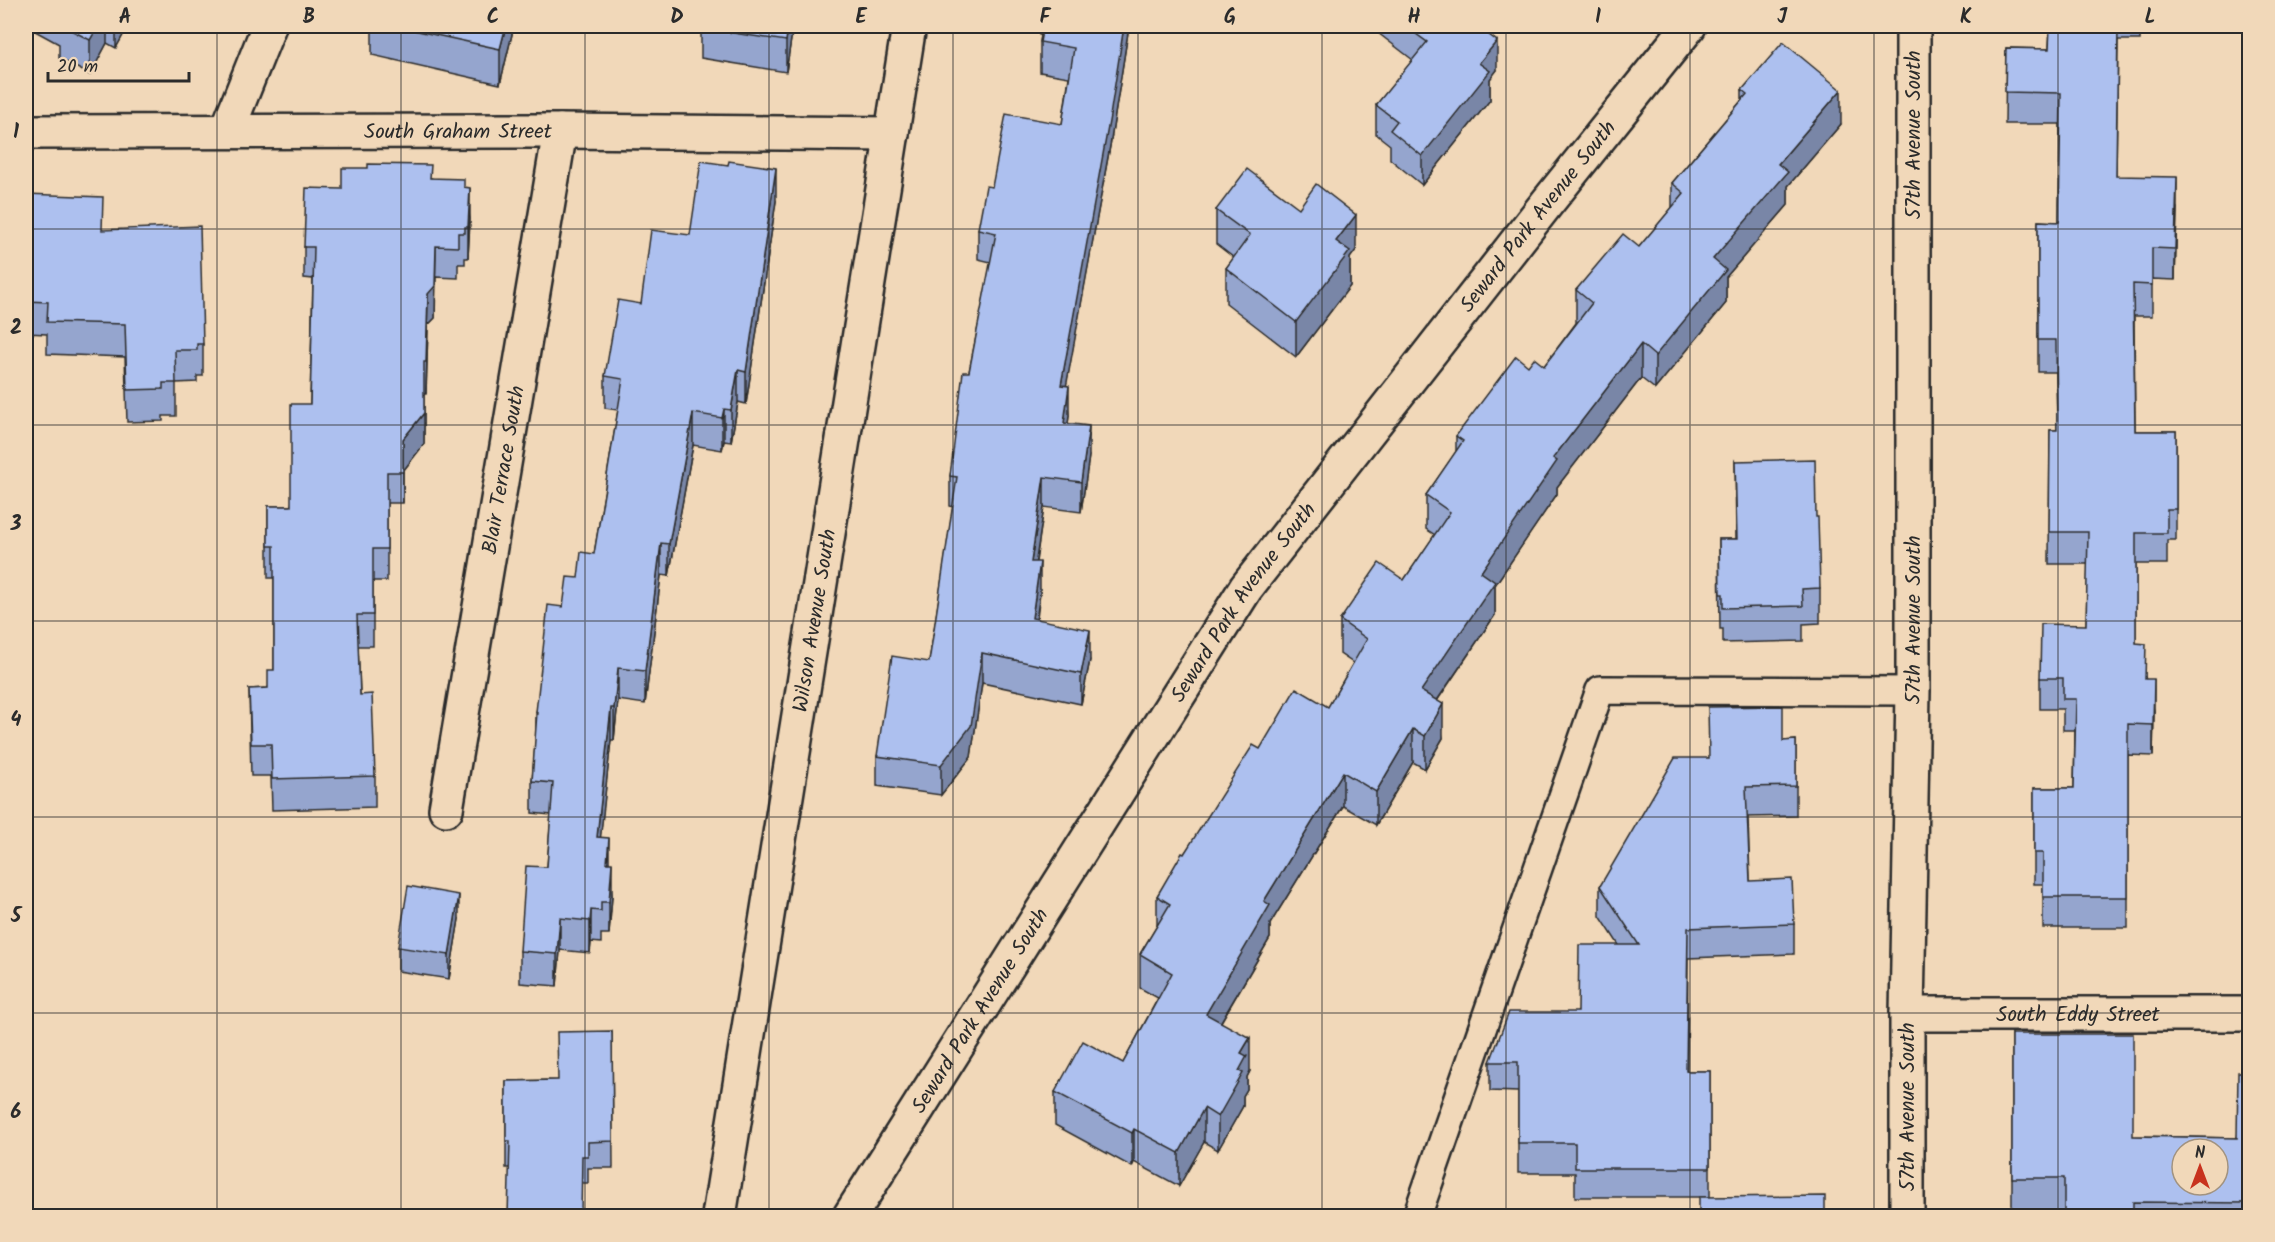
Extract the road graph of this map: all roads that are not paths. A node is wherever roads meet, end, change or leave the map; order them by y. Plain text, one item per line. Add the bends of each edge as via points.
1 (269, 26) edge
2 (909, 26) edge
3 (1689, 26) edge
4 (1914, 26) edge
5 (227, 131) junction
6 (560, 131) junction
7 (26, 132) edge
8 (892, 134) junction
9 (1913, 691) junction
10 (446, 809) dead end
11 (1907, 1014) junction
12 (2250, 1014) edge
13 (718, 1216) edge
14 (850, 1216) edge
15 (1417, 1216) edge
16 (1907, 1216) edge

1 - 5 street
2 - 8 street, Wilson Avenue South
3 - 14 street, Seward Park Avenue South via 1246,588
4 - 9 street, 57th Avenue South
5 - 6 street, South Graham Street
5 - 7 street, South Graham Street
6 - 8 street, South Graham Street
6 - 10 street, Blair Terrace South
8 - 13 street, Wilson Avenue South
9 - 11 street, 57th Avenue South
9 - 15 lane via 1600,690
11 - 12 street, South Eddy Street
11 - 16 street, 57th Avenue South

